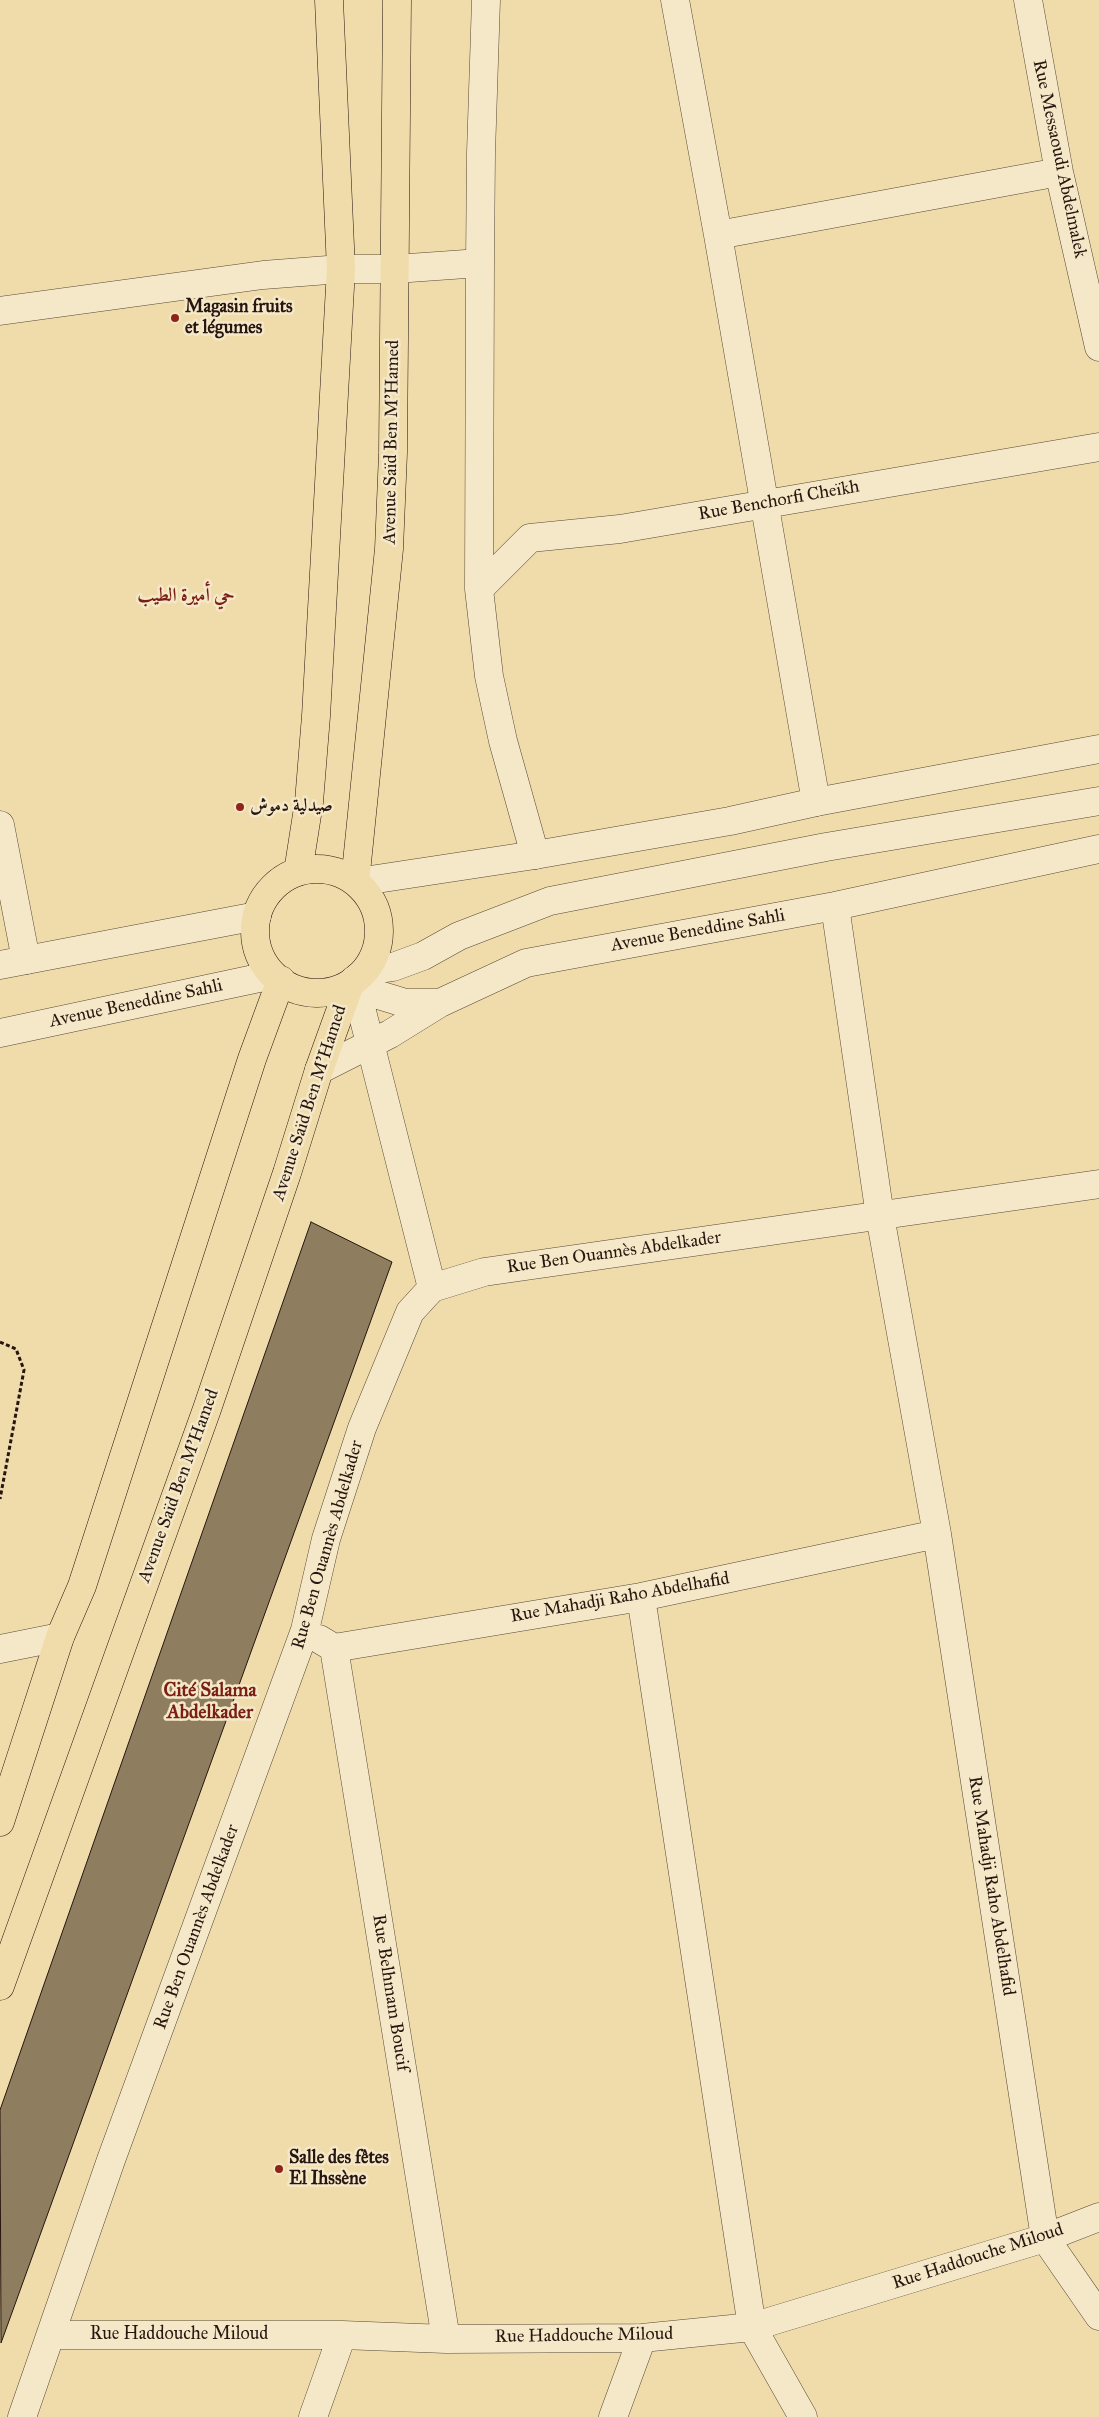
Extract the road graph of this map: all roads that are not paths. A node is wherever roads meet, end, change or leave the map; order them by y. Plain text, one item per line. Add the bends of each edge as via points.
1 (330, 0) edge
2 (397, 0) edge
3 (486, 0) edge
4 (675, 0) edge
5 (1028, 0) edge
6 (1060, 172) junction
7 (718, 235) junction
8 (480, 263) junction
9 (341, 269) junction
10 (395, 269) junction
11 (0, 311) edge
12 (1099, 347) edge
13 (1099, 447) edge
14 (763, 504) junction
15 (479, 589) junction
16 (1099, 749) edge
17 (1099, 801) edge
18 (816, 802) junction
19 (0, 825) edge
20 (1099, 850) edge
21 (535, 855) junction
22 (298, 872) junction
23 (356, 882) junction
24 (835, 906) junction
25 (257, 916) junction
26 (13, 963) edge
27 (277, 977) junction
28 (357, 978) junction
29 (440, 1003) junction
30 (0, 1032) edge
31 (371, 1043) junction
32 (318, 1070) junction
33 (1099, 1184) edge
34 (880, 1216) junction
35 (432, 1288) junction
36 (937, 1534) junction
37 (641, 1597) junction
38 (305, 1630) junction
39 (60, 1638) junction
40 (334, 1648) junction
41 (0, 1649) edge
42 (0, 1822) edge
43 (0, 1986) edge
44 (1099, 2217) edge
45 (1044, 2238) junction
46 (1099, 2316) edge
47 (752, 2327) junction
48 (52, 2336) junction
49 (342, 2336) junction
50 (642, 2338) junction
51 (446, 2339) junction
52 (22, 2417) edge
53 (313, 2417) edge
54 (613, 2417) edge
55 (803, 2417) edge

1 - 9 main road
2 - 10 main road, Avenue Saïd Ben M'Hamed
3 - 8 street
4 - 7 street
5 - 6 street, Rue Messaoudi Abdelmalek
6 - 7 street
6 - 12 street, Rue Messaoudi Abdelmalek
7 - 14 street
8 - 10 street
8 - 15 street
9 - 10 street
9 - 11 street via 263,275
9 - 22 main road via 316,716 309,802
10 - 23 main road, Avenue Saïd Ben M'Hamed via 389,549
13 - 14 street, Rue Benchorfi Cheïkh
14 - 15 street, Rue Benchorfi Cheïkh via 620,529 530,538
14 - 18 street
15 - 21 street via 489,676 503,741
16 - 18 street
17 - 28 street via 826,847 550,901 459,936 423,956
18 - 21 street via 730,821
19 - 26 street
20 - 24 street, Avenue Beneddine Sahli
21 - 23 street
22 - 23 main road via 318,869 337,872
22 - 25 main road via 280,881 265,897
23 - 28 main road via 378,914 380,934 375,954
24 - 29 street, Avenue Beneddine Sahli via 526,963
24 - 34 street, Rue Mahadji Raho Abdelhafid
25 - 26 street
25 - 27 main road via 255,937 260,958
27 - 28 main road via 311,993 331,992
27 - 30 street, Avenue Beneddine Sahli
27 - 39 main road via 82,1586
28 - 29 street via 372,992 405,1002
28 - 31 street
28 - 32 main road, Avenue Saïd Ben M'Hamed
29 - 31 street, Avenue Beneddine Sahli
31 - 32 street, Avenue Beneddine Sahli
31 - 35 street
32 - 43 main road, Avenue Saïd Ben M'Hamed via 287,1173 207,1409
33 - 34 street, Rue Ben Ouannès Abdelkader
34 - 35 street, Rue Ben Ouannès Abdelkader via 484,1272
34 - 36 street, Rue Mahadji Raho Abdelhafid
35 - 38 street, Rue Ben Ouannès Abdelkader via 410,1312 362,1428 326,1539
36 - 37 street, Rue Mahadji Raho Abdelhafid
36 - 45 street, Rue Mahadji Raho Abdelhafid
37 - 40 street, Rue Mahadji Raho Abdelhafid
37 - 47 street
38 - 40 street
38 - 48 street, Rue Ben Ouannès Abdelkader via 111,2160
39 - 41 street
39 - 42 main road
40 - 51 street, Rue Belhmam Boucif
44 - 45 street, Rue Haddouche Miloud
45 - 46 street
45 - 47 street, Rue Haddouche Miloud
47 - 50 street, Rue Haddouche Miloud
47 - 55 street
48 - 49 street, Rue Haddouche Miloud
48 - 52 street, Rue Ben Ouannès Abdelkader
49 - 51 street, Rue Haddouche Miloud
49 - 53 street
50 - 51 street, Rue Haddouche Miloud
50 - 54 street

